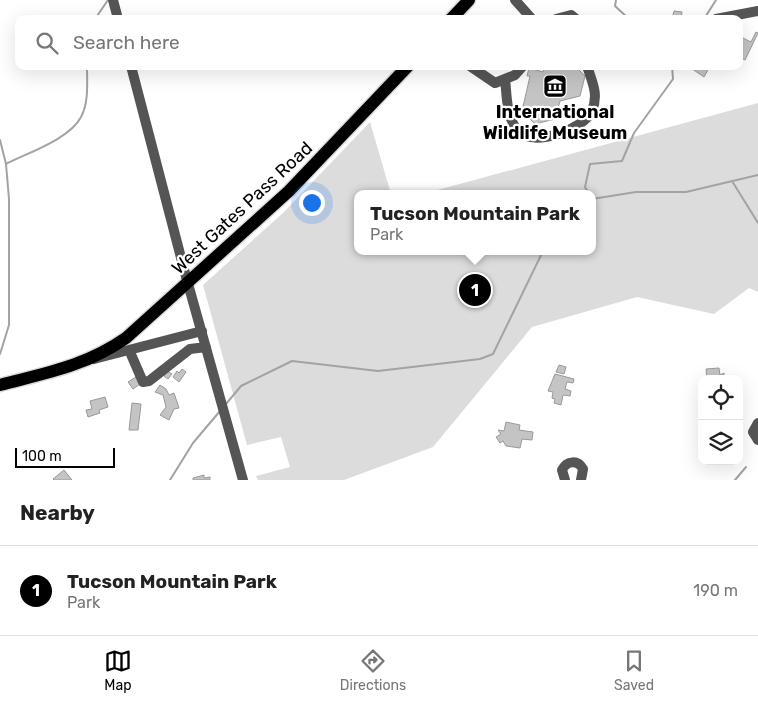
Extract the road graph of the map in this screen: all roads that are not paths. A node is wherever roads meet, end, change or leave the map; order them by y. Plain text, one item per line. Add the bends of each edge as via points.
1 (113, 0) edge
2 (469, 0) edge
3 (515, 0) edge
4 (758, 11) edge
5 (117, 15) edge
6 (455, 15) edge
7 (528, 15) edge
8 (737, 15) edge
9 (132, 70) edge
10 (404, 70) edge
11 (476, 70) edge
12 (519, 70) edge
13 (588, 70) edge
14 (505, 79) junction
15 (188, 283) junction
16 (202, 331) junction
17 (206, 347) junction
18 (130, 352) junction
19 (88, 360) junction
20 (0, 385) edge
21 (758, 424) edge
22 (758, 440) edge
23 (243, 480) edge
24 (564, 480) edge
25 (581, 480) edge

1 - 5 street
2 - 6 main road
3 - 7 street
4 - 8 street
9 - 15 street
10 - 15 main road, West Gates Pass Road via 289,191
11 - 14 street via 496,83
12 - 14 street
13 - 14 street via 596,90 589,116 584,123 542,138 531,138 517,130 508,111
15 - 16 street
15 - 19 main road, West Gates Pass Road via 126,338
16 - 17 street
16 - 18 street
17 - 18 street via 190,349 150,381 143,382
17 - 23 street
18 - 19 street
19 - 20 main road, West Gates Pass Road
21 - 22 street via 753,432
24 - 25 street via 562,470 572,462 583,469

